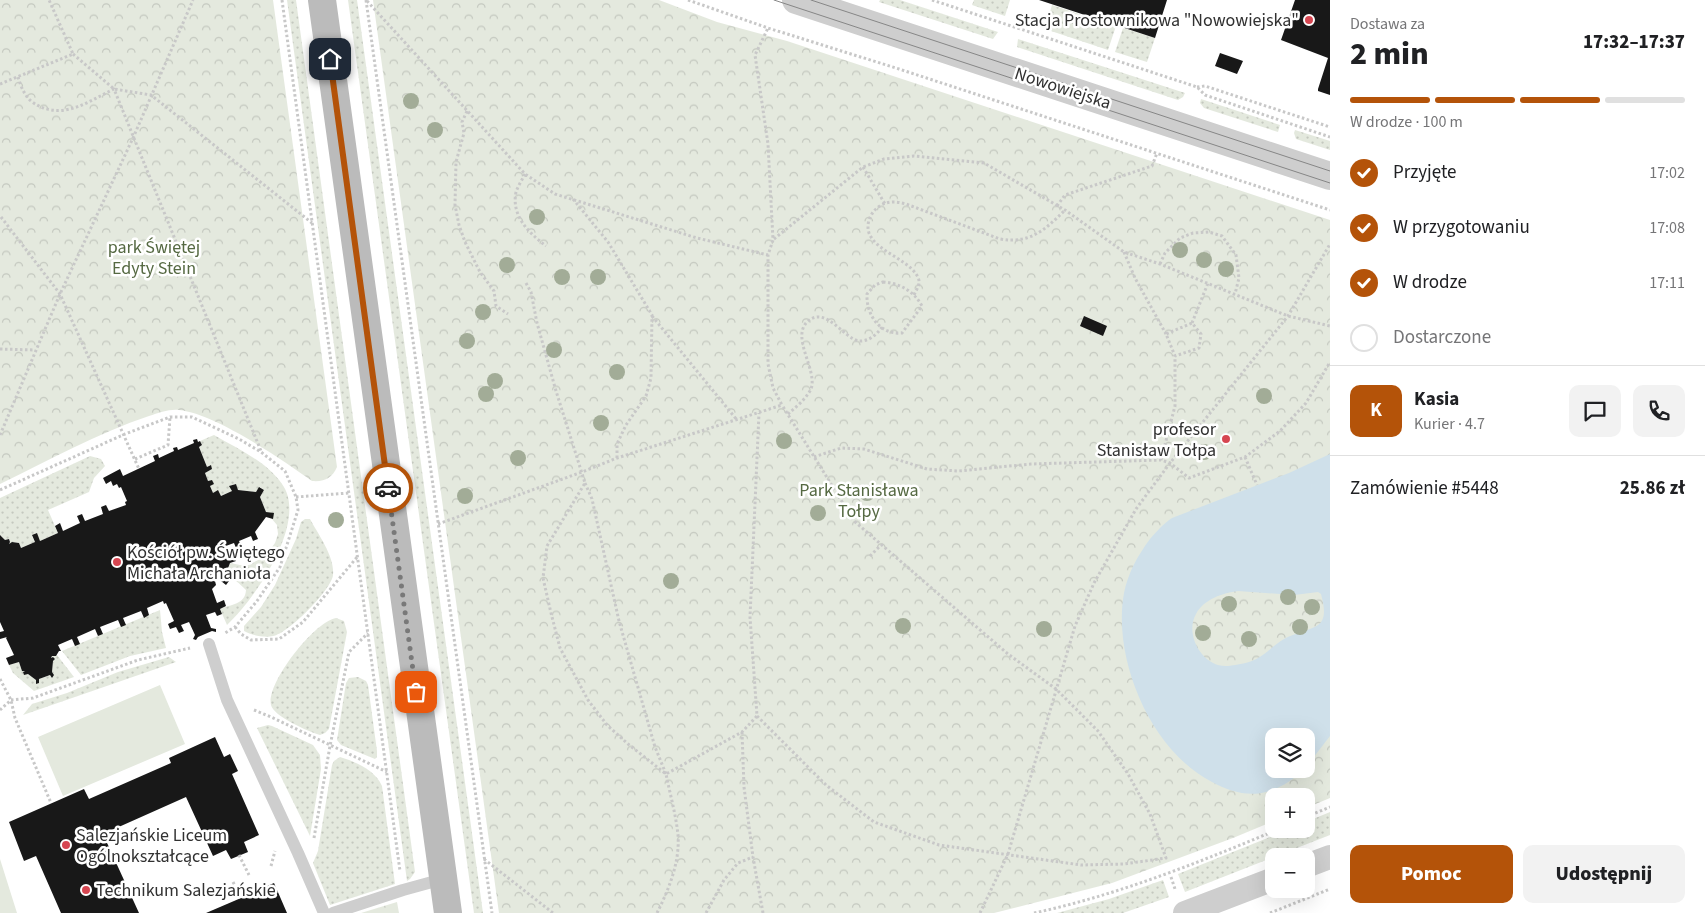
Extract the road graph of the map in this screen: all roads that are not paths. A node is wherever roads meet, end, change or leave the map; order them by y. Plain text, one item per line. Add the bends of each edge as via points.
1 (322, 0) edge
2 (796, 0) edge
3 (1330, 176) edge
4 (209, 644) road end
5 (1330, 857) edge
6 (1315, 863) edge
7 (443, 879) junction
8 (1265, 881) edge
9 (1181, 904) edge
10 (324, 913) edge
11 (333, 913) edge
12 (448, 913) edge

1 - 7 main road
2 - 3 street, Nowowiejska
4 - 10 lane via 227,700
5 - 6 street
7 - 11 lane
7 - 12 main road
8 - 9 street

